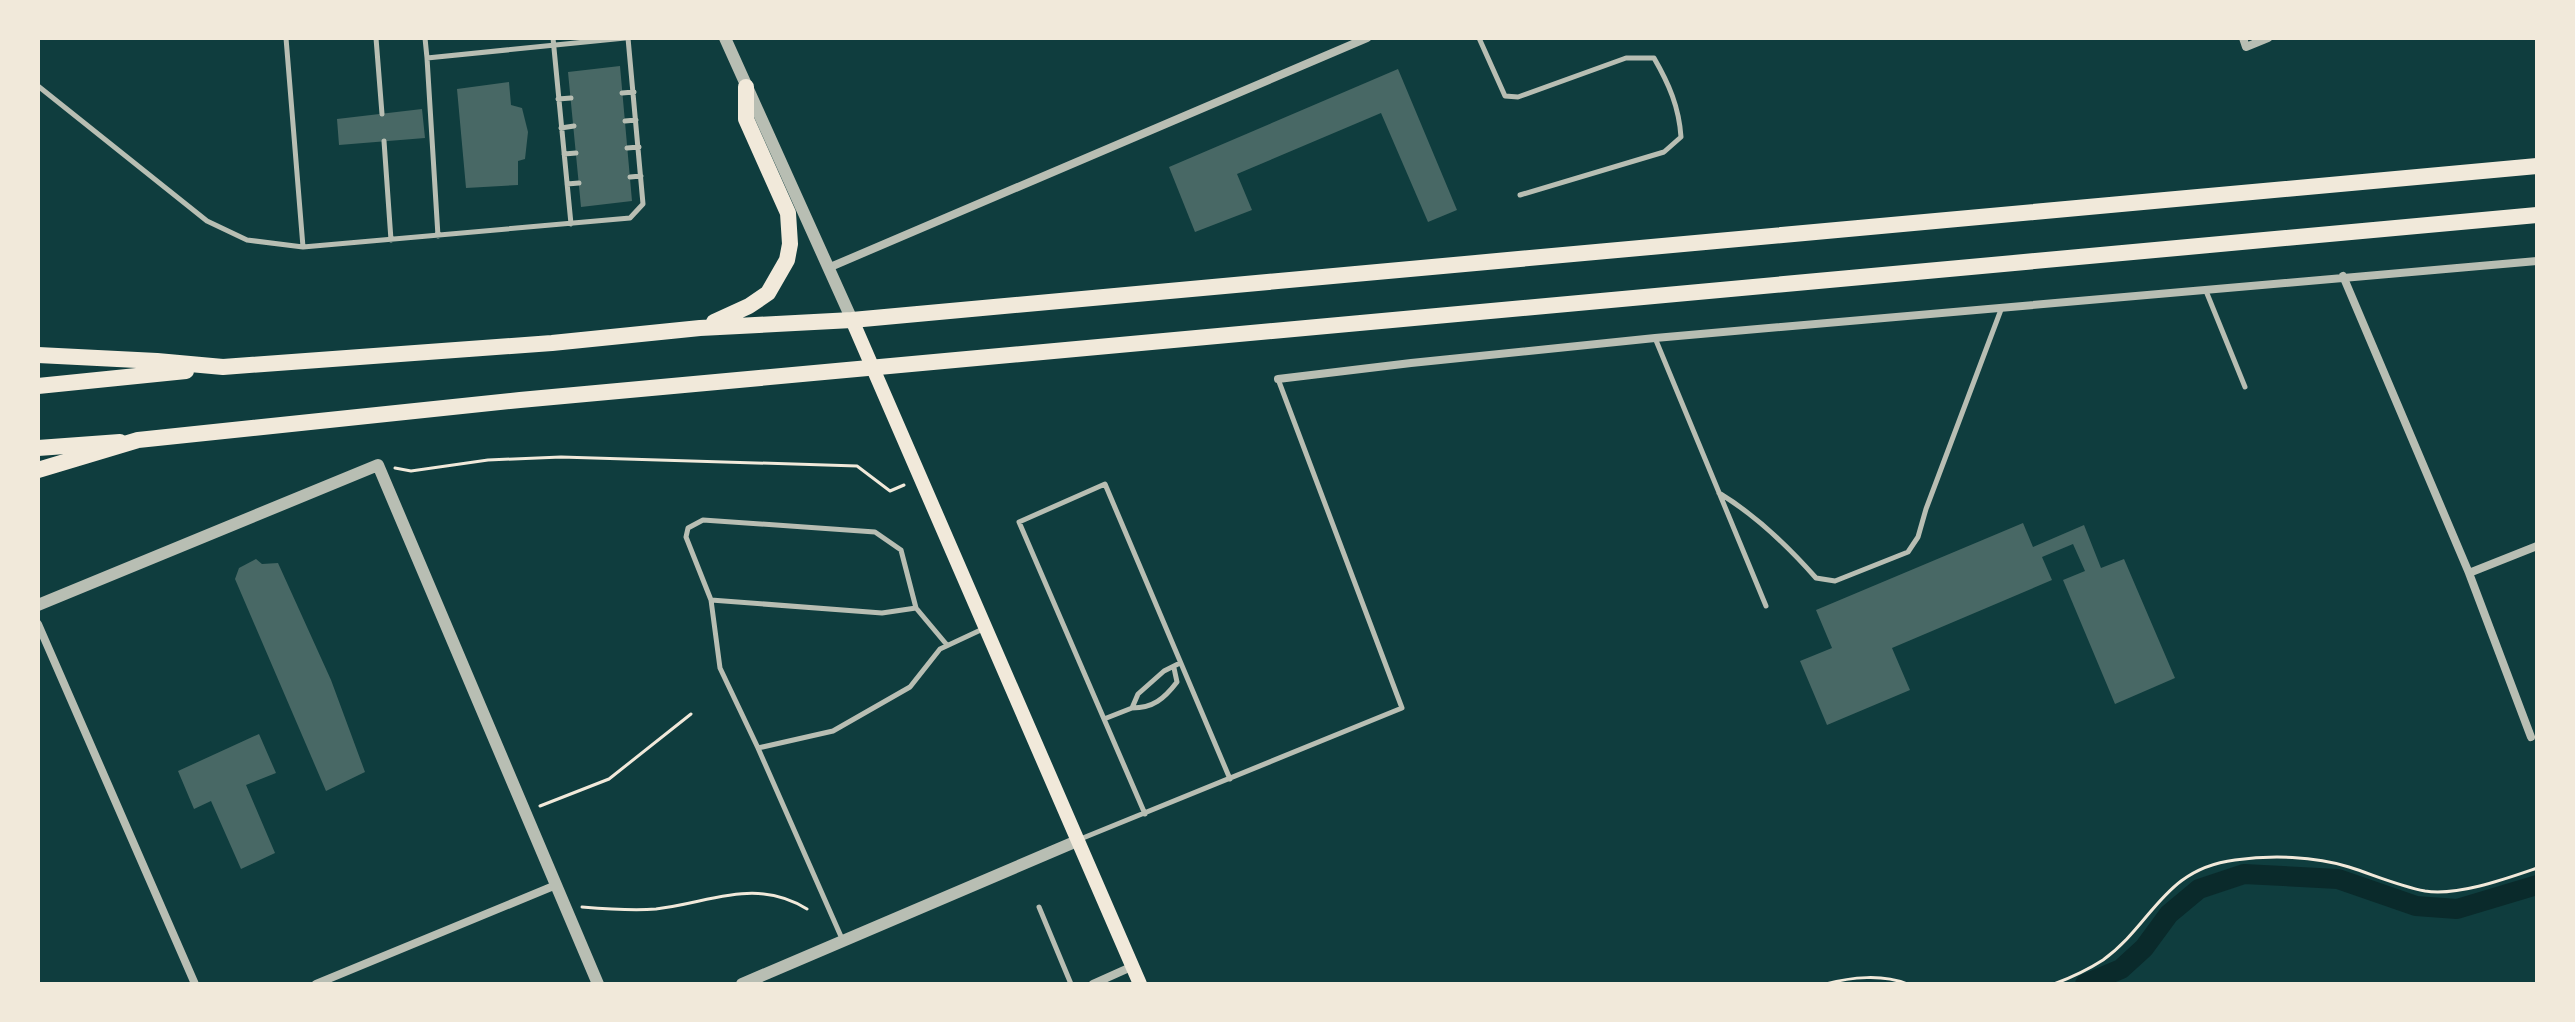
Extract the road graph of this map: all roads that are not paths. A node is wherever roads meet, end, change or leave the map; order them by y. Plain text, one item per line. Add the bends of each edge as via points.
1 (286, 38) edge
2 (376, 38) edge
3 (425, 38) edge
4 (553, 38) edge
5 (626, 38) edge
6 (725, 38) edge
7 (1367, 38) edge
8 (1479, 38) edge
9 (2268, 38) edge
10 (2244, 42) edge
11 (554, 46) junction
12 (427, 58) junction
13 (38, 86) edge
14 (746, 87) junction
15 (634, 92) junction
16 (622, 93) dead end
17 (571, 98) dead end
18 (558, 99) junction
19 (382, 114) dead end
20 (636, 120) junction
21 (625, 121) dead end
22 (574, 126) dead end
23 (561, 128) junction
24 (384, 141) dead end
25 (639, 147) junction
26 (627, 148) dead end
27 (576, 153) dead end
28 (564, 154) junction
29 (2537, 166) edge
30 (641, 176) junction
31 (630, 177) dead end
32 (579, 183) dead end
33 (567, 184) junction
34 (1520, 195) dead end
35 (2537, 215) edge
36 (571, 224) junction
37 (438, 236) junction
38 (391, 240) junction
39 (303, 247) junction
40 (2537, 261) edge
41 (828, 268) junction
42 (2343, 276) junction
43 (2206, 290) junction
44 (2003, 306) junction
45 (852, 320) junction
46 (700, 328) junction
47 (1655, 338) junction
48 (38, 355) edge
49 (871, 366) junction
50 (223, 367) junction
51 (1278, 379) joint
52 (38, 386) edge
53 (2245, 387) dead end
54 (138, 440) junction
55 (38, 448) edge
56 (38, 470) edge
57 (1719, 493) junction
58 (2537, 546) edge
59 (2469, 573) junction
60 (711, 600) junction
61 (38, 605) edge
62 (1766, 606) dead end
63 (916, 608) junction
64 (38, 624) edge
65 (986, 628) junction
66 (947, 645) junction
67 (1181, 663) junction
68 (1174, 668) junction
69 (1132, 708) junction
70 (1104, 719) junction
71 (2534, 736) edge
72 (758, 748) junction
73 (1230, 779) junction
74 (1145, 814) junction
75 (1077, 841) junction
76 (556, 885) junction
77 (1039, 907) dead end
78 (844, 942) junction
79 (1131, 967) junction
80 (195, 984) edge
81 (316, 984) edge
82 (598, 984) edge
83 (742, 984) edge
84 (1071, 984) edge
85 (1093, 984) edge
86 (1140, 984) edge

1 - 39 lane
2 - 19 lane
3 - 12 lane
4 - 11 lane
5 - 11 lane
5 - 15 lane
6 - 14 street
7 - 41 street
8 - 34 lane via 1505,96 1518,97 1626,58 1654,58 1680,121 1681,137 1664,152
9 - 10 street
11 - 12 lane
11 - 18 lane
12 - 37 lane
13 - 39 lane via 207,221 247,240
14 - 41 street
14 - 46 main road via 746,119 788,213 787,260 768,293
15 - 16 lane
15 - 20 lane
17 - 18 lane
18 - 23 lane
20 - 21 lane
20 - 25 lane
22 - 23 lane
23 - 28 lane
24 - 38 lane
25 - 26 lane
25 - 30 lane
27 - 28 lane
28 - 33 lane
29 - 45 main road
30 - 31 lane
30 - 36 lane via 643,204 630,218
32 - 33 lane
33 - 36 lane
35 - 49 main road
36 - 37 lane
37 - 38 lane
38 - 39 lane
40 - 42 street
41 - 45 street
42 - 43 street
42 - 59 street
43 - 44 street
43 - 53 lane
44 - 47 street
44 - 57 lane via 1908,552 1835,581 1816,578 1748,510
45 - 46 main road
45 - 49 main road
46 - 50 main road
47 - 51 street
47 - 57 lane
48 - 50 main road
49 - 54 main road
49 - 65 main road
50 - 52 main road
51 - 73 lane via 1402,708
54 - 55 main road
54 - 56 main road
57 - 62 lane
58 - 59 street
59 - 71 street
60 - 63 lane via 882,613
60 - 63 lane via 686,537 688,528 703,520 875,532 901,550
60 - 72 lane via 720,668
61 - 76 street via 378,465
63 - 66 lane
64 - 80 street
65 - 66 lane
65 - 75 main road
66 - 72 lane via 910,687 833,731
67 - 68 lane
67 - 70 lane via 1105,484 1019,522
67 - 73 lane
68 - 69 lane via 1138,694
68 - 69 lane via 1177,682 1166,696 1149,708
69 - 70 lane
70 - 74 lane
72 - 78 lane
73 - 74 lane
74 - 75 lane
75 - 78 street
75 - 79 main road
76 - 81 street
76 - 82 street
77 - 84 lane
78 - 83 street
79 - 85 street
79 - 86 main road

